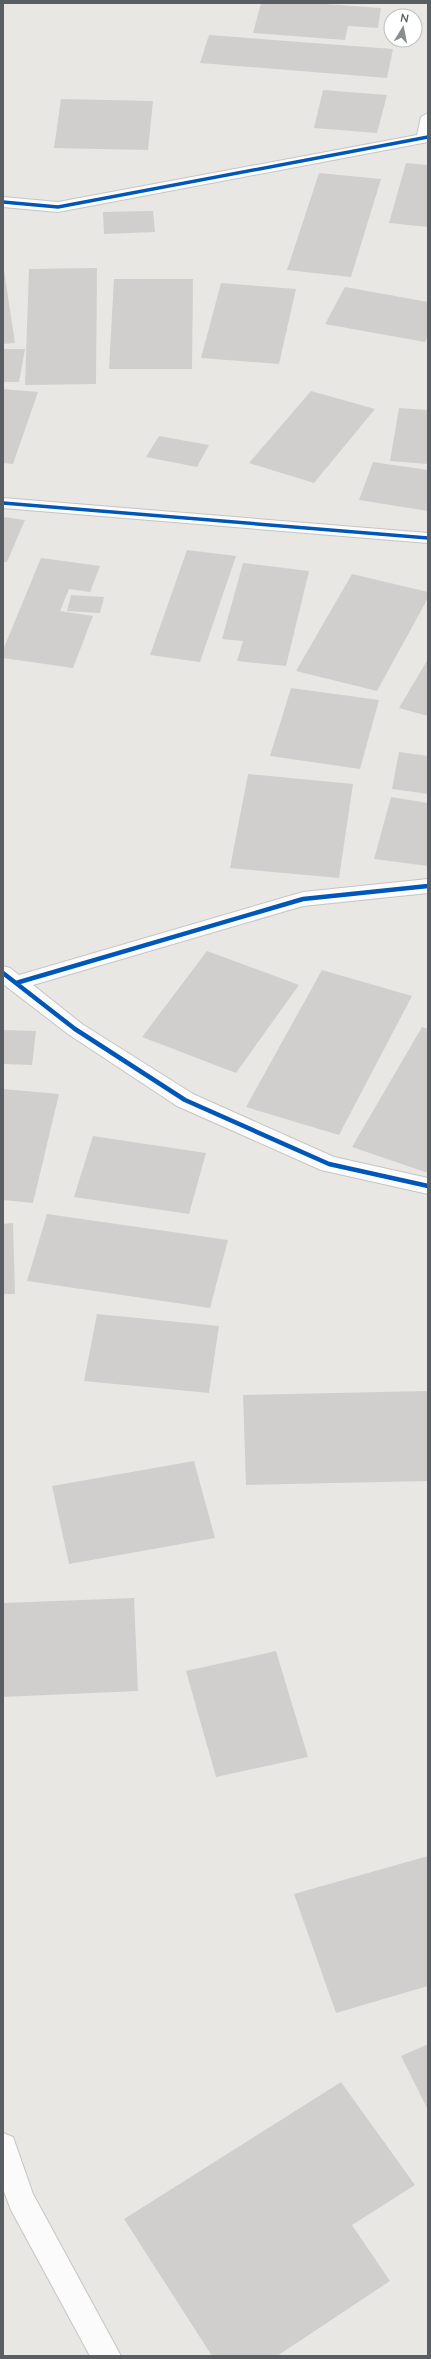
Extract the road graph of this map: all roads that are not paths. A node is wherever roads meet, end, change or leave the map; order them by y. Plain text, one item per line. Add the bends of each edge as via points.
1 (428, 116) edge
2 (426, 136) edge
3 (3, 202) edge
4 (3, 503) edge
5 (428, 538) edge
6 (428, 886) edge
7 (10, 978) edge
8 (428, 1186) edge
9 (3, 2147) edge
10 (106, 2356) edge

1 - 2 street
2 - 3 street via 58,207
4 - 5 street
6 - 7 street via 303,900
7 - 8 street via 75,1029 185,1100 329,1164
9 - 10 street via 21,2200

